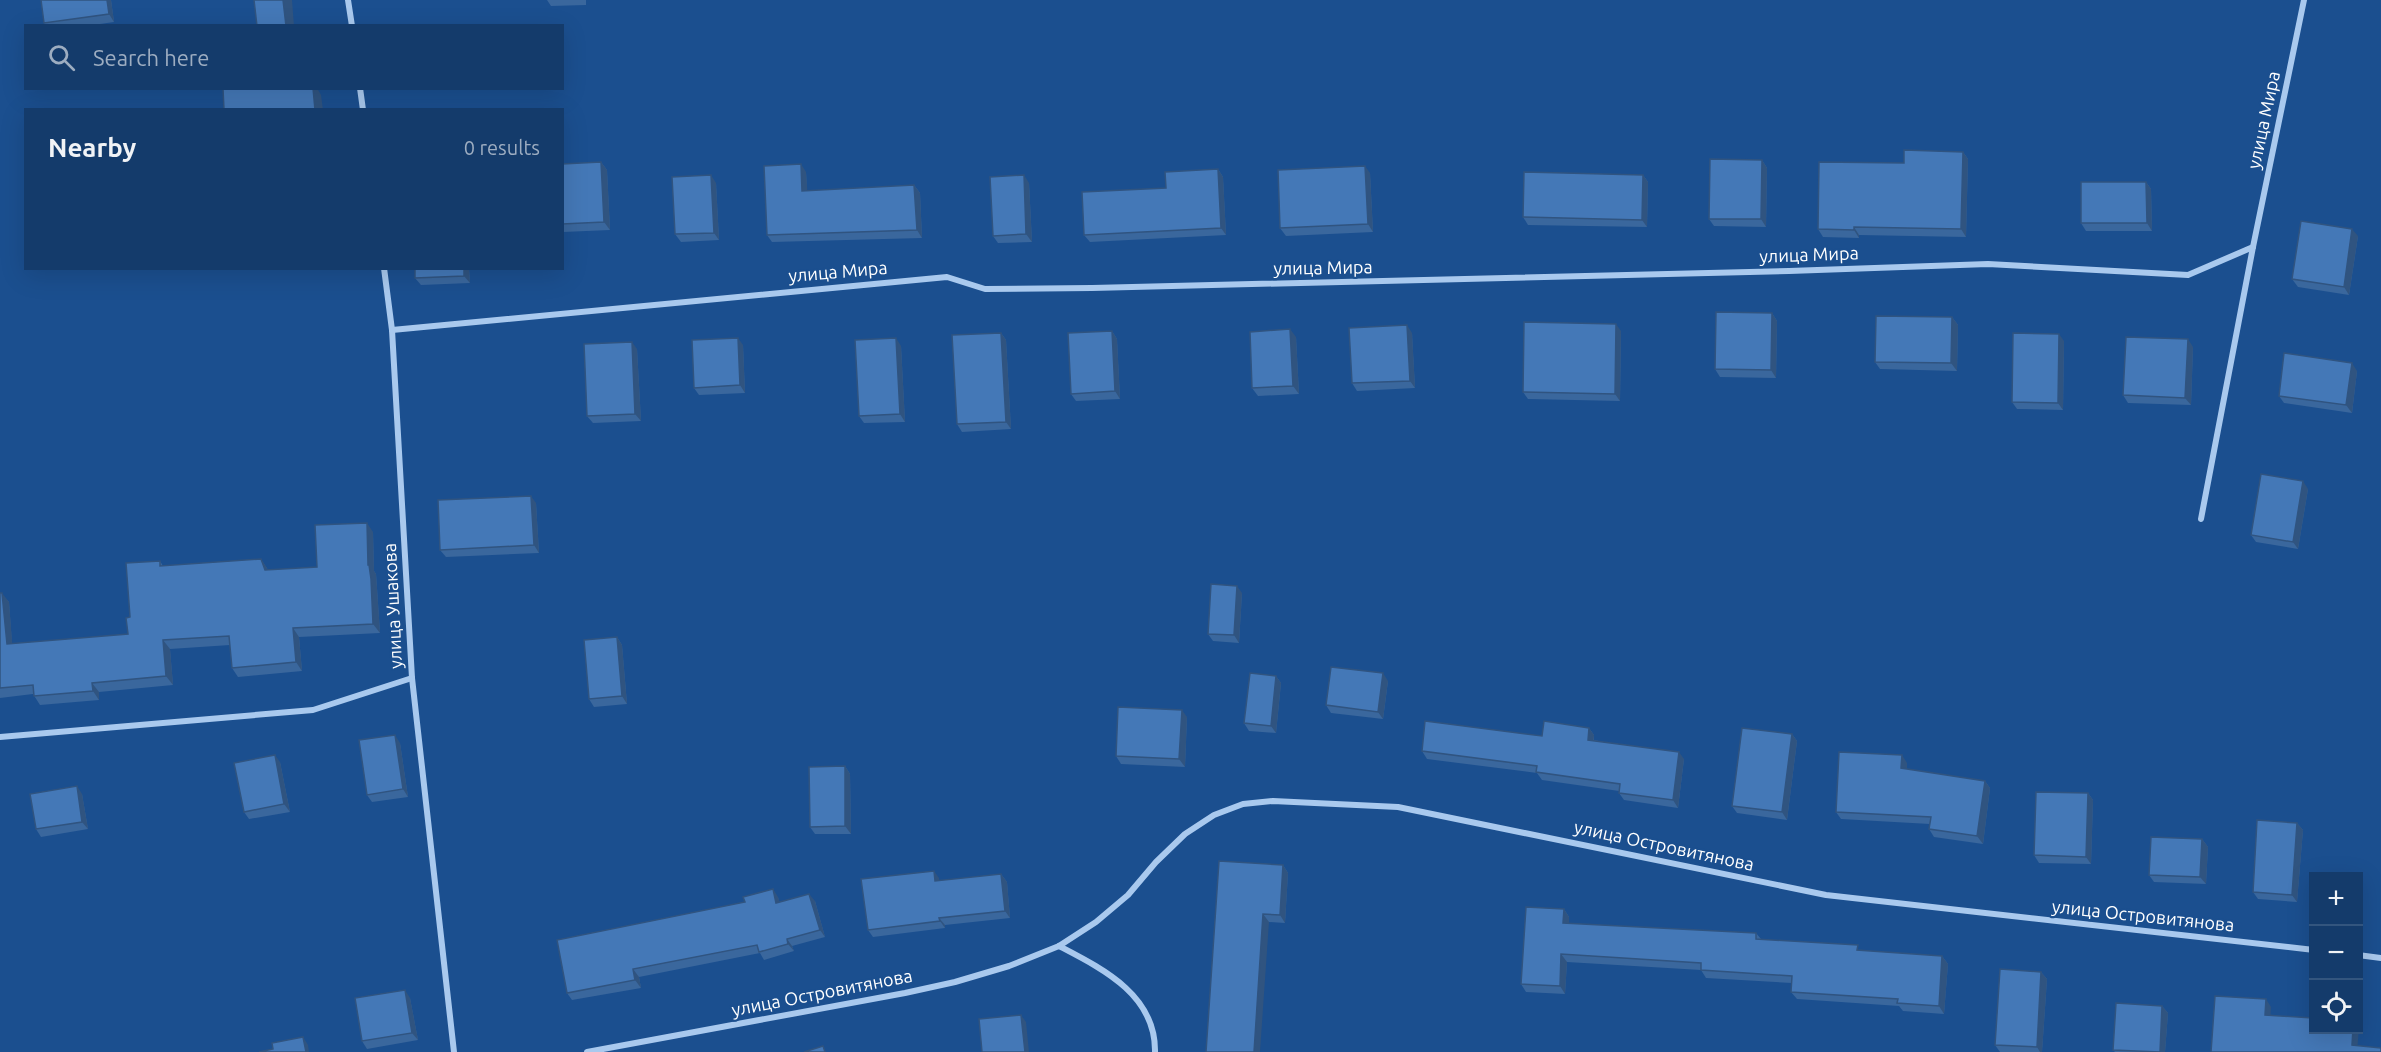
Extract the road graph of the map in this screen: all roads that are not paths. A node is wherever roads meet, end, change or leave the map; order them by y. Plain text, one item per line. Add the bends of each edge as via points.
1 (348, 0) edge
2 (2304, 0) edge
3 (352, 24) edge
4 (360, 90) edge
5 (363, 108) edge
6 (2253, 247) junction
7 (384, 270) edge
8 (392, 330) junction
9 (2201, 519) dead end
10 (412, 678) junction
11 (0, 737) edge
12 (1059, 946) junction
13 (2309, 950) edge
14 (2363, 956) edge
15 (2381, 958) edge
16 (454, 1052) edge
17 (587, 1052) edge
18 (1155, 1052) edge

1 - 3 street
2 - 6 street, улица Мира
4 - 5 street
6 - 8 street, улица Мира via 2188,275 1988,264 986,289 947,277
6 - 9 street, улица Мира
7 - 8 street, улица Ушакова
8 - 10 street, улица Ушакова
10 - 11 street, улица Ушакова via 313,710
10 - 16 street
12 - 13 street, улица Островитянова via 1128,896 1185,834 1214,815 1243,804 1274,801 1398,807 1826,895
12 - 17 street, улица Островитянова via 955,982
12 - 18 street via 1106,971 1141,1002 1155,1037
14 - 15 street

